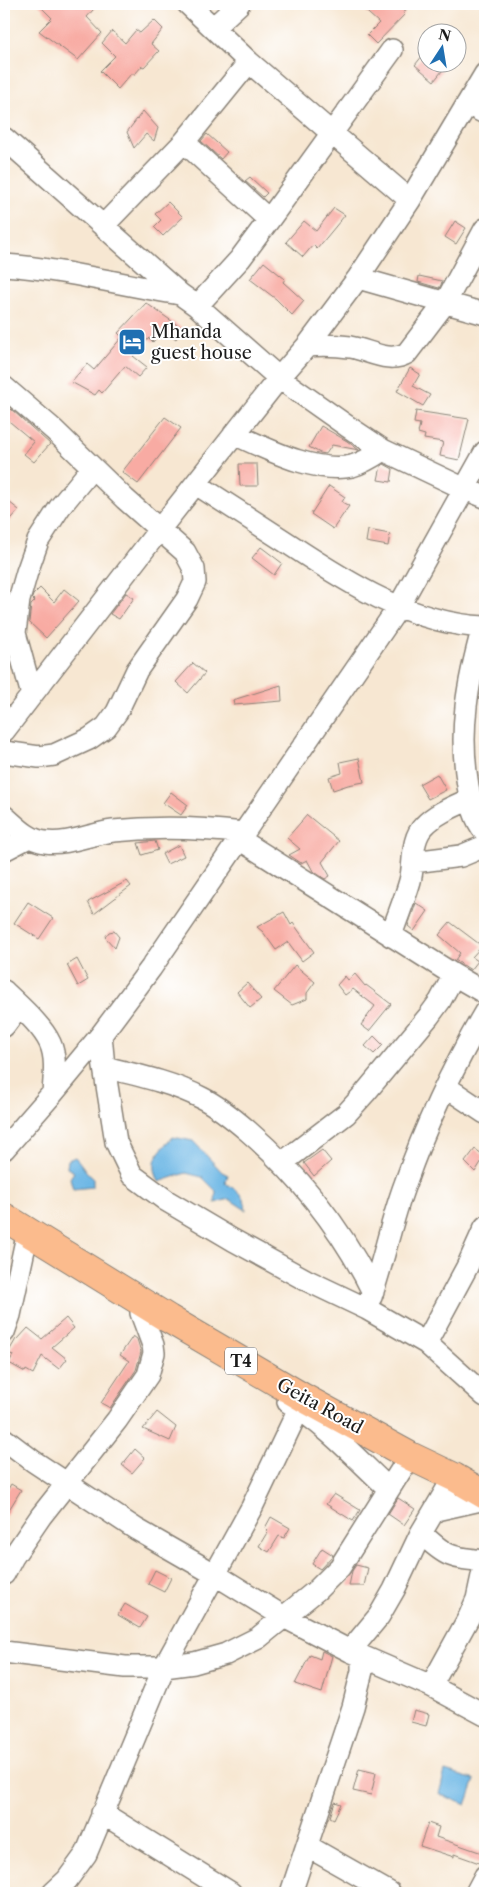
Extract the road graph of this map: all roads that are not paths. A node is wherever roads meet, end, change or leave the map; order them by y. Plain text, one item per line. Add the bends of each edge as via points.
1 (188, 4) edge
2 (239, 4) edge
3 (213, 28) junction
4 (392, 50) dead end
5 (249, 62) junction
6 (485, 74) edge
7 (476, 109) edge
8 (332, 133) junction
9 (4, 138) edge
10 (184, 142) junction
11 (410, 200) junction
12 (269, 220) junction
13 (102, 226) junction
14 (485, 229) edge
15 (4, 265) edge
16 (358, 278) junction
17 (188, 300) junction
18 (444, 303) junction
19 (485, 314) edge
20 (307, 346) junction
21 (279, 378) junction
22 (4, 387) edge
23 (234, 434) junction
24 (383, 450) junction
25 (485, 452) edge
26 (92, 468) junction
27 (196, 484) junction
28 (465, 489) junction
29 (485, 497) edge
30 (159, 530) junction
31 (398, 608) junction
32 (484, 627) edge
33 (9, 631) edge
34 (32, 695) junction
35 (4, 731) edge
36 (4, 752) edge
37 (470, 799) junction
38 (4, 816) edge
39 (485, 832) edge
40 (241, 836) junction
41 (29, 837) junction
42 (485, 846) edge
43 (4, 850) edge
44 (414, 862) junction
45 (388, 926) junction
46 (454, 975) junction
47 (4, 991) edge
48 (485, 993) edge
49 (19, 1006) junction
50 (485, 1012) edge
51 (4, 1026) edge
52 (101, 1034) junction
53 (104, 1067) junction
54 (446, 1087) junction
55 (53, 1093) junction
56 (485, 1113) edge
57 (4, 1149) edge
58 (282, 1163) junction
59 (4, 1217) edge
60 (485, 1227) edge
61 (27, 1236) junction
62 (370, 1300) junction
63 (141, 1313) junction
64 (4, 1332) edge
65 (426, 1343) junction
66 (485, 1396) edge
67 (301, 1403) junction
68 (4, 1439) edge
69 (410, 1456) junction
70 (454, 1478) junction
71 (68, 1483) junction
72 (389, 1489) junction
73 (485, 1495) edge
74 (485, 1499) edge
75 (436, 1510) junction
76 (420, 1533) junction
77 (485, 1562) edge
78 (4, 1574) edge
79 (216, 1575) junction
80 (284, 1617) junction
81 (4, 1652) edge
82 (356, 1653) junction
83 (164, 1667) junction
84 (431, 1686) junction
85 (485, 1715) edge
86 (102, 1813) junction
87 (307, 1846) junction
88 (485, 1876) edge
89 (218, 1890) edge
90 (54, 1893) edge
91 (291, 1893) edge
92 (390, 1893) edge
93 (476, 1893) edge

1 - 3 street
2 - 3 street
3 - 5 street
4 - 8 street
5 - 8 street
5 - 10 street
6 - 7 street
7 - 11 street
8 - 11 street
8 - 12 street
9 - 13 street
10 - 12 street
10 - 13 street
11 - 16 street
12 - 17 street via 240,259
13 - 17 street
14 - 18 street
15 - 17 street via 31,267
16 - 18 street
16 - 20 street
17 - 21 street
18 - 19 street
18 - 20 street via 416,342 398,358 352,347
20 - 21 street
21 - 23 street
21 - 24 street
22 - 26 street
23 - 24 street via 276,453 329,466 352,466
23 - 27 street
24 - 28 street
25 - 28 street
26 - 30 street
26 - 33 street via 60,507 38,541
27 - 30 street
27 - 31 street via 330,571
28 - 29 street
28 - 31 street
30 - 34 street
30 - 36 street via 185,552 194,569 195,582 188,598 137,670 117,712 106,727 89,739 54,755 39,757
31 - 32 street via 437,620
31 - 40 street
32 - 37 street via 467,690 464,717 463,748
33 - 34 street
34 - 35 street
37 - 39 street
37 - 44 street via 425,825 418,834
38 - 41 street
40 - 41 street via 214,830 139,829 60,842 44,842
40 - 45 street
40 - 52 street via 151,968
41 - 43 street
42 - 44 street via 461,856
44 - 45 street via 411,880
45 - 46 street
46 - 48 street
46 - 58 street via 429,1016 346,1114
47 - 49 street
49 - 51 street
49 - 55 street via 50,1043
50 - 54 street
52 - 53 street
52 - 55 street
53 - 58 street via 177,1087 203,1098 236,1120
53 - 62 street via 116,1142 132,1175 167,1201 306,1280
54 - 56 street
54 - 62 street via 426,1126 404,1186
55 - 57 street
58 - 62 street via 325,1214 360,1266
59 - 61 highway, Geita Road / T4
60 - 65 street
61 - 63 street
61 - 64 street
61 - 67 highway, Geita Road / T4 via 169,1319
62 - 65 street
63 - 67 street
63 - 71 street via 154,1353 148,1375
65 - 66 street
67 - 69 highway, Geita Road / T4
67 - 72 street
67 - 79 street
68 - 71 street
69 - 70 highway, Geita Road / T4
69 - 72 street
70 - 73 highway, Geita Road / T4
70 - 75 street
71 - 78 street via 41,1516
71 - 79 street via 136,1529
72 - 80 street via 340,1567
74 - 75 street
75 - 76 street
76 - 77 street via 446,1555
76 - 82 street via 394,1590
77 - 84 street via 477,1599
79 - 80 street
79 - 83 street
80 - 82 street
80 - 83 street via 258,1638 226,1654
81 - 83 street via 125,1667
82 - 84 street
82 - 87 street via 362,1671 354,1706
83 - 86 street
84 - 85 street
86 - 89 street
86 - 90 street via 86,1854
87 - 91 street
87 - 92 street
88 - 93 street

